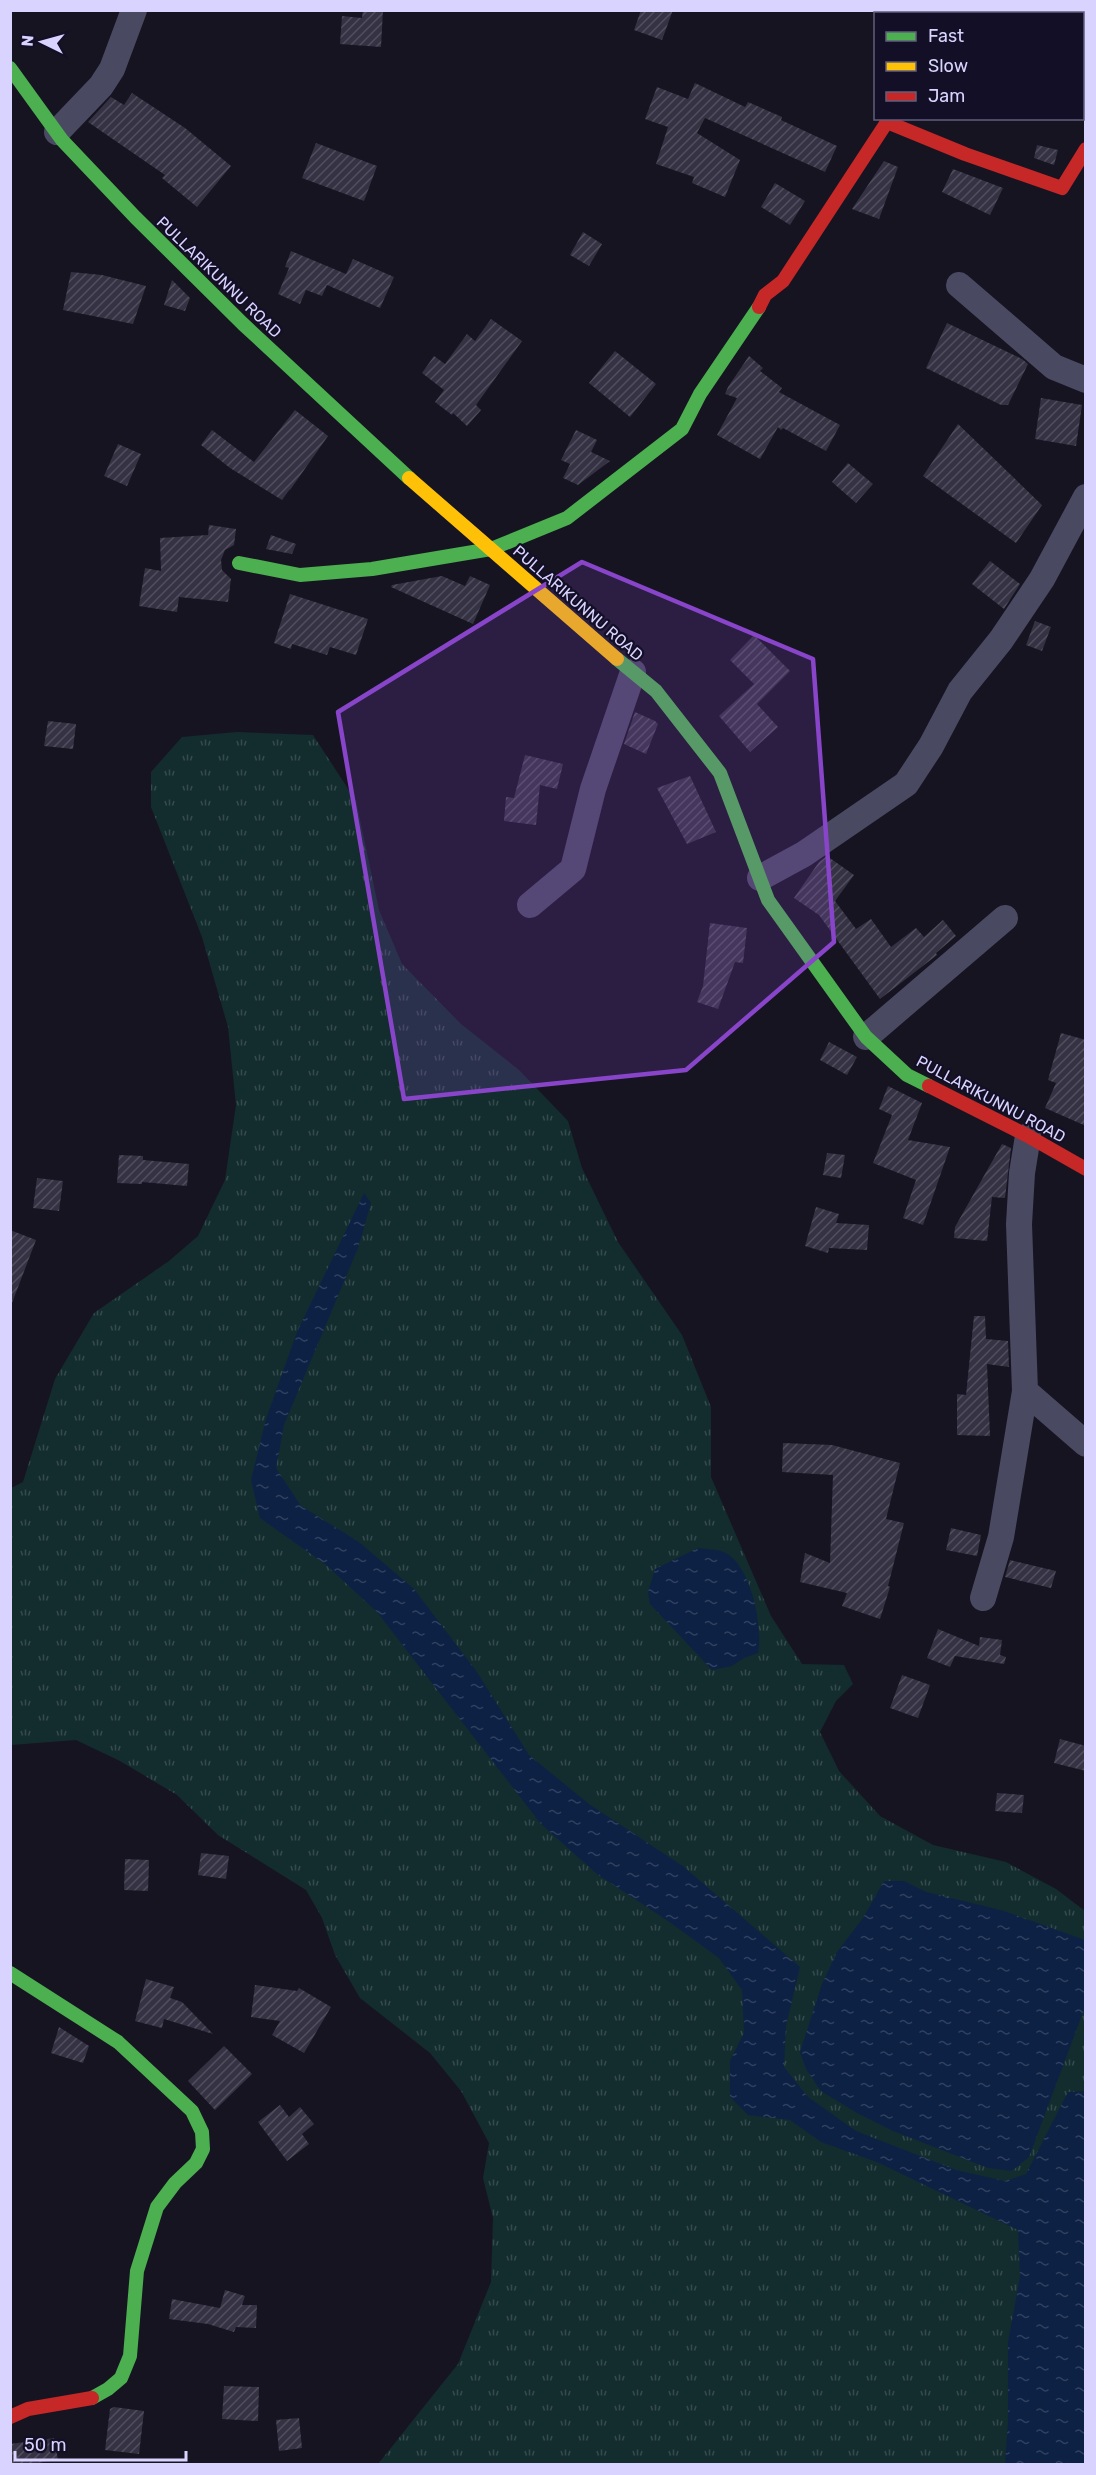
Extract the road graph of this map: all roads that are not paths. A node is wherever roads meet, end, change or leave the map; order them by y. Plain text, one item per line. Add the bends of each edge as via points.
1 (134, 10) edge
2 (10, 68) edge
3 (57, 132) junction
4 (1086, 149) edge
5 (959, 285) dead end
6 (1086, 380) edge
7 (1086, 497) edge
8 (491, 549) junction
9 (239, 563) dead end
10 (633, 672) junction
11 (760, 878) junction
12 (530, 905) dead end
13 (1005, 918) dead end
14 (866, 1037) junction
15 (1028, 1136) junction
16 (1086, 1169) edge
17 (1025, 1391) junction
18 (1086, 1444) edge
19 (983, 1598) dead end
20 (10, 1973) edge
21 (10, 2417) edge

1 - 3 street via 112,69
2 - 3 street, PULLARIKUNNU ROAD
3 - 8 street, PULLARIKUNNU ROAD via 135,218 243,324
4 - 8 street via 1062,188 887,122 783,281 765,295 700,394 682,429 567,518
5 - 6 street via 1054,367
7 - 11 street via 1042,579 960,691 906,784 804,854
8 - 9 street via 372,569 300,575
8 - 10 street, PULLARIKUNNU ROAD
10 - 11 street, PULLARIKUNNU ROAD via 656,691 720,773
10 - 12 street via 593,789 573,869
11 - 14 street, PULLARIKUNNU ROAD via 768,900
13 - 14 street
14 - 15 street, PULLARIKUNNU ROAD via 908,1075
15 - 16 street, PULLARIKUNNU ROAD
15 - 17 street via 1019,1224
17 - 18 street
17 - 19 street via 1001,1537
20 - 21 street via 118,2042 192,2111 202,2132 202,2149 196,2163 157,2207 137,2271 130,2356 121,2378 88,2400 28,2409

